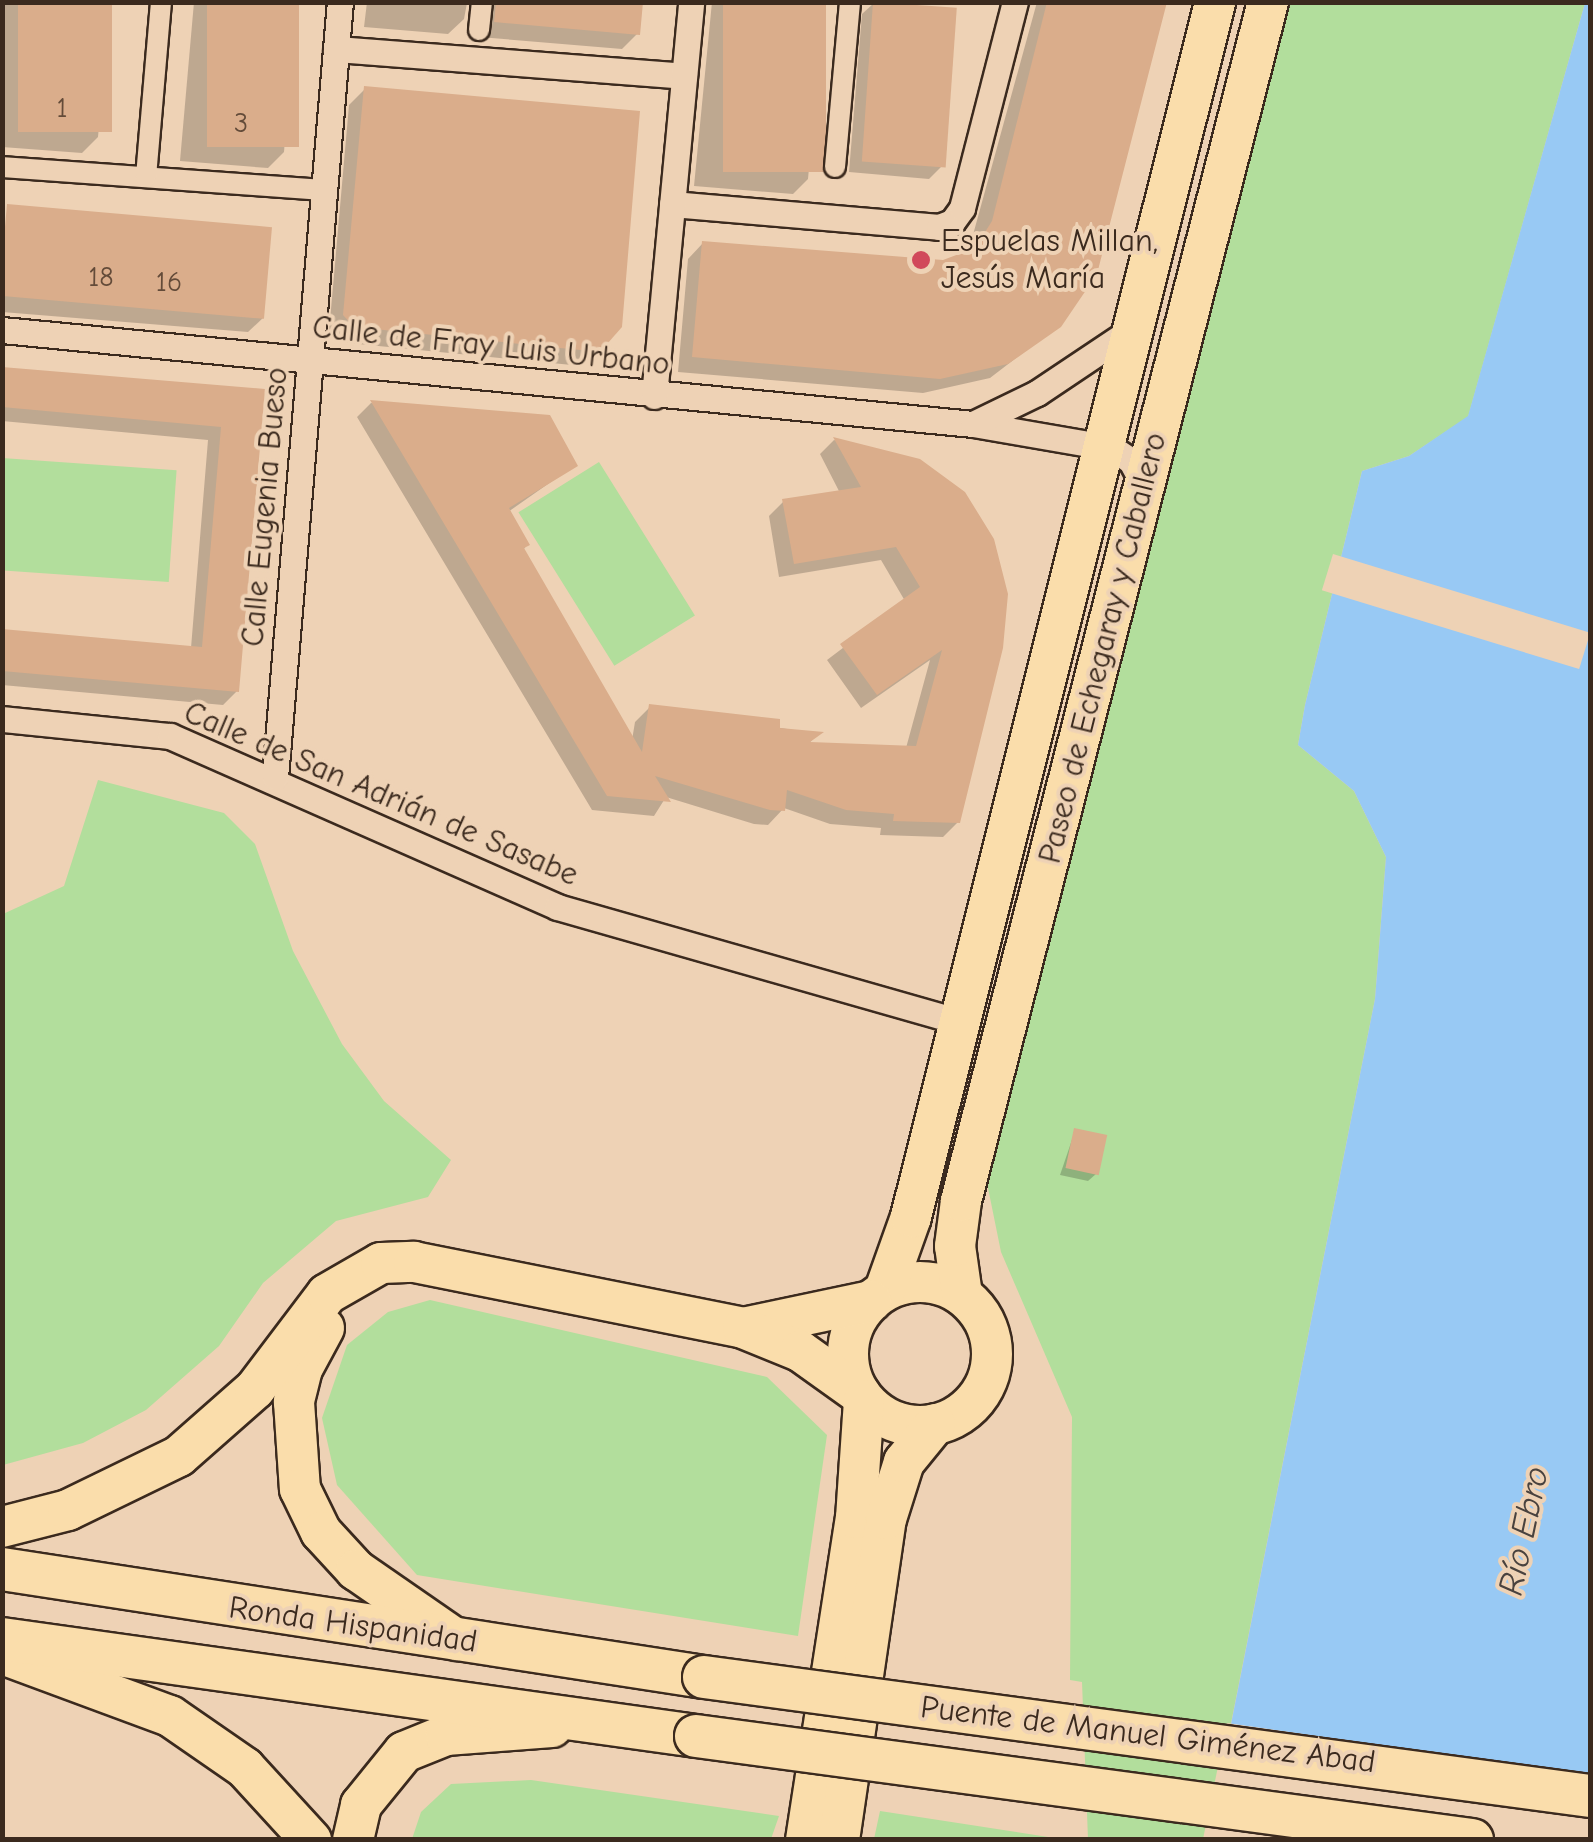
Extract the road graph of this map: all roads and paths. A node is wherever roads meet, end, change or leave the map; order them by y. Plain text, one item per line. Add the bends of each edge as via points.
1 (161, 2) edge
2 (340, 2) edge
3 (482, 2) edge
4 (691, 2) edge
5 (850, 2) edge
6 (1015, 2) edge
7 (1216, 2) edge
8 (1268, 2) edge
9 (479, 30) dead end
10 (336, 48) junction
11 (684, 76) junction
12 (2, 166) edge
13 (835, 167) dead end
14 (146, 177) junction
15 (324, 190) junction
16 (672, 204) junction
17 (1134, 328) junction
18 (2, 330) edge
19 (310, 359) junction
20 (654, 396) junction
21 (973, 424) junction
22 (1103, 446) junction
23 (1144, 485) junction
24 (2, 719) edge
25 (275, 777) junction
26 (960, 1022) junction
27 (439, 1268) junction
28 (878, 1295) junction
29 (962, 1295) junction
30 (743, 1328) junction
31 (862, 1397) junction
32 (935, 1424) junction
33 (2, 1527) edge
34 (2, 1569) edge
35 (2, 1639) edge
36 (457, 1640) junction
37 (2, 1654) edge
38 (704, 1678) joint
39 (619, 1724) junction
40 (696, 1736) joint
41 (1590, 1796) edge
42 (310, 1840) edge
43 (353, 1840) edge
44 (806, 1840) edge
45 (838, 1840) edge
46 (1472, 1840) edge

1 - 14 street
2 - 10 street, Calle Eugenia Bueso
3 - 9 street
4 - 11 street
5 - 13 street
6 - 16 street via 962,208 952,222 940,227
7 - 17 main road, Paseo de Echegaray y Caballero
8 - 23 main road, Paseo de Echegaray y Caballero
10 - 11 street
10 - 15 street, Calle Eugenia Bueso
11 - 16 street
12 - 14 street
14 - 15 street
15 - 19 street, Calle Eugenia Bueso
16 - 20 street
17 - 21 street via 1037,393
17 - 22 main road, Paseo de Echegaray y Caballero
18 - 19 street, Calle de Fray Luis Urbano
19 - 20 street, Calle de Fray Luis Urbano
19 - 25 street, Calle Eugenia Bueso
20 - 21 street, Calle de Fray Luis Urbano
21 - 22 street, Calle de Fray Luis Urbano
22 - 23 street via 1131,461
22 - 26 main road, Paseo de Echegaray y Caballero
23 - 29 main road, Paseo de Echegaray y Caballero via 961,1202 955,1246
24 - 25 street, Calle de San Adrián de Sasabe via 170,736
25 - 26 street, Calle de San Adrián de Sasabe via 446,862 557,907
26 - 28 main road, Paseo de Echegaray y Caballero via 902,1250
27 - 30 main road
27 - 33 main road via 397,1261 345,1280 254,1389 194,1444 105,1495
27 - 36 main road via 387,1280 334,1314 302,1369 291,1432 300,1489 321,1532 356,1570
28 - 29 main road via 932,1282
28 - 30 main road
28 - 31 main road via 858,1316 848,1355
29 - 32 main road via 986,1328 988,1377 970,1406
30 - 31 main road via 800,1351
31 - 32 main road via 896,1422
31 - 44 main road via 856,1518
32 - 45 main road via 904,1462 886,1519
34 - 36 highway, Ronda Hispanidad
35 - 39 highway, Ronda Hispanidad
36 - 38 highway, Ronda Hispanidad
37 - 42 main road via 170,1716 245,1768
38 - 41 highway, Puente de Manuel Giménez Abad, bridge
39 - 40 highway, Ronda Hispanidad
39 - 43 main road via 476,1730 424,1742 377,1777
40 - 46 highway, Puente de Manuel Giménez Abad, bridge

